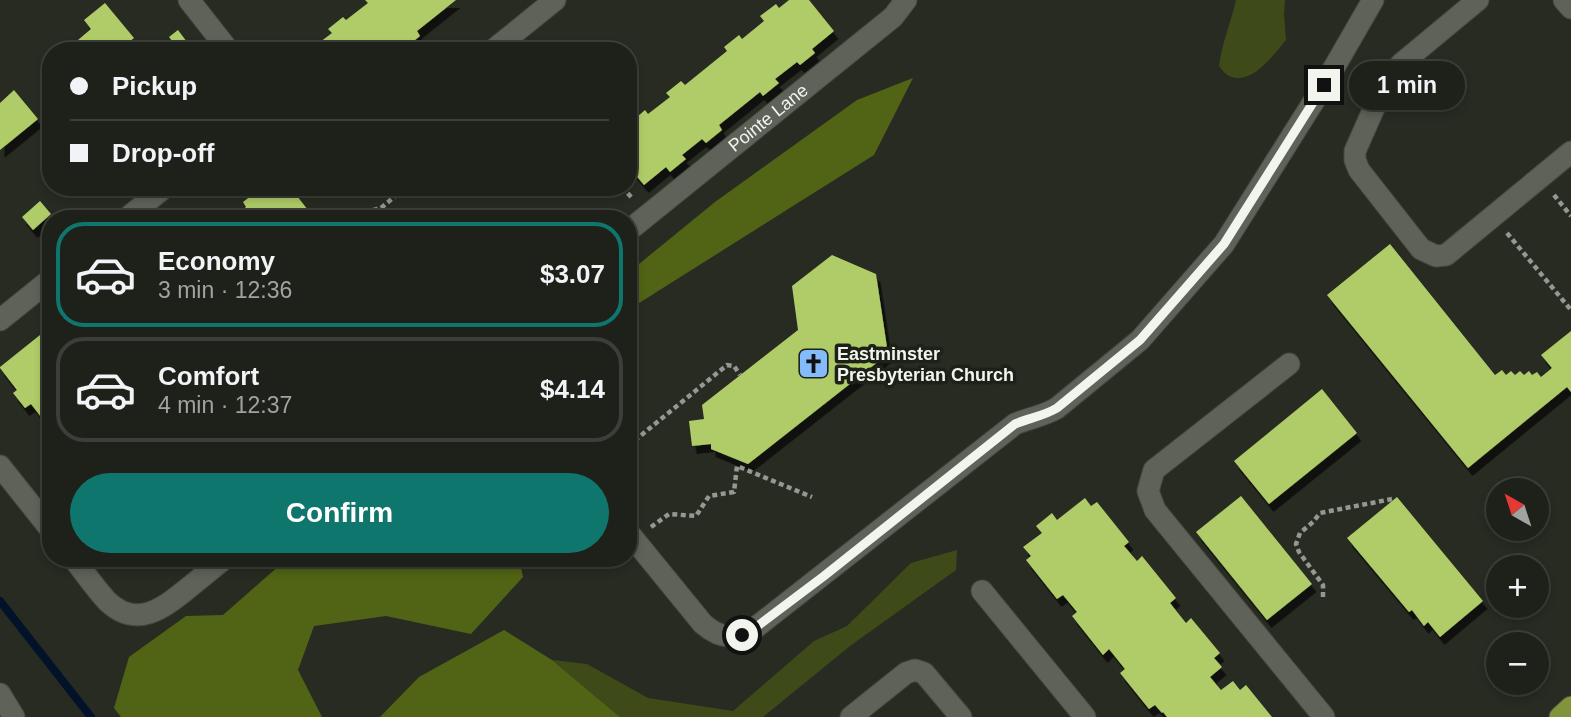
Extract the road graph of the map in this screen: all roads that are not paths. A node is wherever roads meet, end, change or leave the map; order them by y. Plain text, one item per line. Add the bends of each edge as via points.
1 (189, 0) edge
2 (555, 0) edge
3 (906, 0) edge
4 (1373, 0) edge
5 (1478, 0) edge
6 (1564, 0) edge
7 (1571, 8) edge
8 (222, 42) edge
9 (503, 42) edge
10 (1571, 152) edge
11 (154, 196) edge
12 (137, 210) edge
13 (637, 224) edge
14 (42, 286) edge
15 (0, 320) edge
16 (1289, 364) dead end
17 (0, 466) edge
18 (42, 519) edge
19 (637, 543) edge
20 (81, 567) edge
21 (214, 567) edge
22 (982, 591) dead end
23 (0, 694) edge
24 (1571, 708) edge
25 (14, 717) edge
26 (851, 717) edge
27 (961, 717) edge
28 (1085, 717) edge
29 (1324, 717) edge
30 (1560, 717) edge

1 - 8 street
2 - 9 street
3 - 13 street, Pointe Lane via 892,17
4 - 19 street via 1224,244 1140,340 1057,408 1015,424 742,635 727,637 703,624
5 - 10 street via 1386,81 1355,151 1359,170 1421,249 1436,256 1446,255
6 - 7 street
11 - 12 street
14 - 15 street
16 - 29 street via 1154,470 1148,491 1155,510
17 - 18 street
20 - 21 street via 107,601 132,614 149,614 166,606
22 - 28 street
23 - 25 street
24 - 30 main road
26 - 27 street via 915,670 924,673

